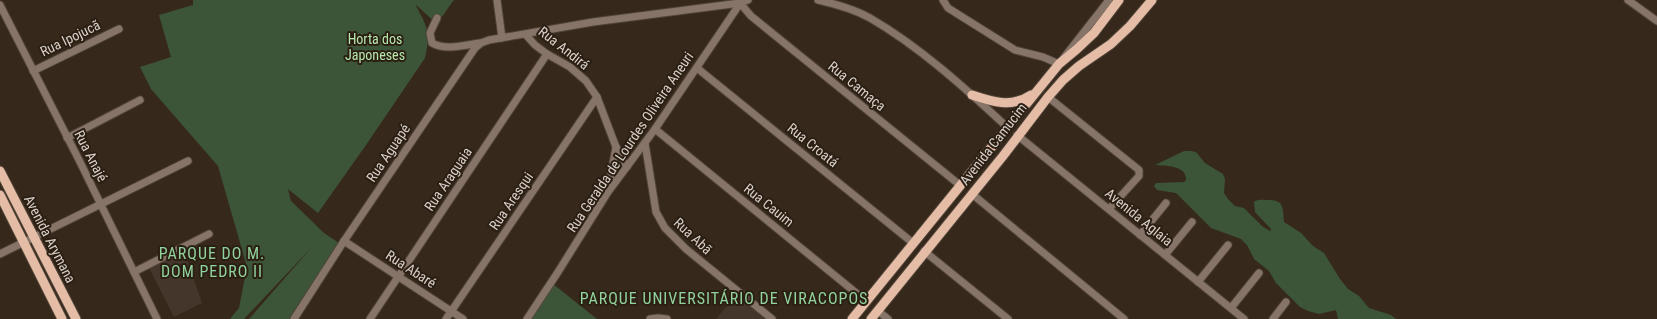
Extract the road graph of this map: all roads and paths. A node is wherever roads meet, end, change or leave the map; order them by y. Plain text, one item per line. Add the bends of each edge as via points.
1 (5, 0) edge
2 (497, 0) edge
3 (748, 0) edge
4 (818, 0) edge
5 (943, 0) edge
6 (1109, 0) edge
7 (1119, 0) edge
8 (1152, 0) edge
9 (1628, 0) edge
10 (741, 2) edge
11 (0, 4) edge
12 (437, 18) dead end
13 (1657, 21) edge
14 (119, 29) dead end
15 (526, 35) junction
16 (502, 38) junction
17 (481, 43) junction
18 (547, 54) junction
19 (1059, 64) junction
20 (697, 68) junction
21 (33, 71) junction
22 (1040, 87) junction
23 (972, 95) junction
24 (597, 97) junction
25 (1048, 97) junction
26 (140, 100) dead end
27 (1007, 126) junction
28 (655, 129) junction
29 (1017, 135) junction
30 (67, 138) junction
31 (645, 143) junction
32 (616, 147) junction
33 (188, 161) dead end
34 (627, 166) junction
35 (0, 171) edge
36 (960, 186) junction
37 (608, 192) junction
38 (972, 194) junction
39 (0, 195) edge
40 (1166, 202) dead end
41 (101, 204) junction
42 (1109, 209) junction
43 (1192, 222) dead end
44 (209, 234) dead end
45 (1140, 235) junction
46 (34, 237) junction
47 (24, 241) junction
48 (344, 241) junction
49 (913, 243) junction
50 (1228, 245) dead end
51 (924, 251) junction
52 (0, 254) edge
53 (1165, 255) junction
54 (134, 272) junction
55 (1259, 273) dead end
56 (398, 277) junction
57 (1198, 282) junction
58 (866, 301) junction
59 (1286, 302) dead end
60 (1231, 308) junction
61 (451, 311) junction
62 (878, 311) junction
63 (659, 318) edge
64 (62, 319) edge
65 (76, 319) edge
66 (158, 319) edge
67 (294, 319) edge
68 (370, 319) edge
69 (446, 319) edge
70 (463, 319) edge
71 (527, 319) edge
72 (650, 319) edge
73 (667, 319) edge
74 (772, 319) edge
75 (852, 319) edge
76 (871, 319) edge
77 (888, 319) edge
78 (1008, 319) edge
79 (1124, 319) edge
80 (1244, 319) edge
81 (1272, 319) edge

1 - 11 street
2 - 16 street
3 - 10 street
4 - 23 street via 869,18 897,35
5 - 19 street via 948,8 1015,50
6 - 19 street, Avenida Camucim
7 - 19 main road, Avenida Camucim via 1094,33
8 - 25 main road, Avenida Camucim via 1111,44 1079,66
9 - 13 street
10 - 15 street via 593,22
10 - 20 street, Rua Geralda de Lourdes Oliveira Aneuri
10 - 36 street, Rua Camaça via 751,16
11 - 21 street, Rua Anajé
12 - 17 street via 430,33 432,43 445,48
14 - 21 street, Rua Ipojucã
15 - 16 street
15 - 18 street, Rua Andirá
16 - 17 street
17 - 48 street, Rua Aguapé via 475,48
18 - 24 street, Rua Andirá via 570,67 586,81
18 - 56 street, Rua Araguaia
19 - 22 main road, Avenida Camucim
20 - 28 street, Rua Geralda de Lourdes Oliveira Aneuri
20 - 49 street, Rua Croatá
21 - 30 street, Rua Anajé
22 - 23 main road via 1020,101 1007,103
22 - 27 main road, Avenida Camucim
23 - 27 street
24 - 32 street, Rua Andirá
24 - 61 street, Rua Aresqui
25 - 29 main road, Avenida Camucim
25 - 42 street via 1139,170 1139,176
26 - 30 street
27 - 29 main road
27 - 36 main road, Avenida Camucim
28 - 31 street, Rua Geralda de Lourdes Oliveira Aneuri
28 - 58 street, Rua Cauim
29 - 38 main road, Avenida Camucim
29 - 42 street, Avenida Aglaia
30 - 41 street, Rua Anajé
31 - 34 street, Rua Geralda de Lourdes Oliveira Aneuri
31 - 74 street, Rua Abã via 656,212 664,228
32 - 34 street, Rua Andirá
32 - 37 street
33 - 41 street
34 - 37 street, Rua Geralda de Lourdes Oliveira Aneuri
35 - 46 main road, Avenida Arymana
36 - 49 main road, Avenida Camucim
37 - 71 street, Rua Geralda de Lourdes Oliveira Aneuri
38 - 51 main road, Avenida Camucim
38 - 79 street
39 - 47 main road, Avenida Arymana
40 - 45 street
41 - 46 street
41 - 54 street, Rua Anajé
42 - 45 street, Avenida Aglaia
43 - 53 street
44 - 54 street
45 - 53 street, Avenida Aglaia
46 - 47 street
46 - 65 main road, Avenida Arymana
47 - 52 street
47 - 64 main road, Avenida Arymana
48 - 56 street, Rua Abaré
48 - 67 street, Rua Aguapé
49 - 51 main road
49 - 58 main road, Avenida Camucim
50 - 57 street
51 - 62 main road, Avenida Camucim
51 - 78 street
53 - 57 street, Avenida Aglaia
54 - 66 street, Rua Anajé
55 - 60 street
56 - 61 street, Rua Abaré
56 - 68 street, Rua Araguaia
57 - 60 street, Avenida Aglaia
58 - 75 main road, Avenida Camucim
59 - 81 street
60 - 80 street, Avenida Aglaia
61 - 69 street, Rua Aresqui
61 - 70 street, Rua Abaré
62 - 76 main road, Avenida Camucim
62 - 77 street
63 - 72 street
63 - 73 street

